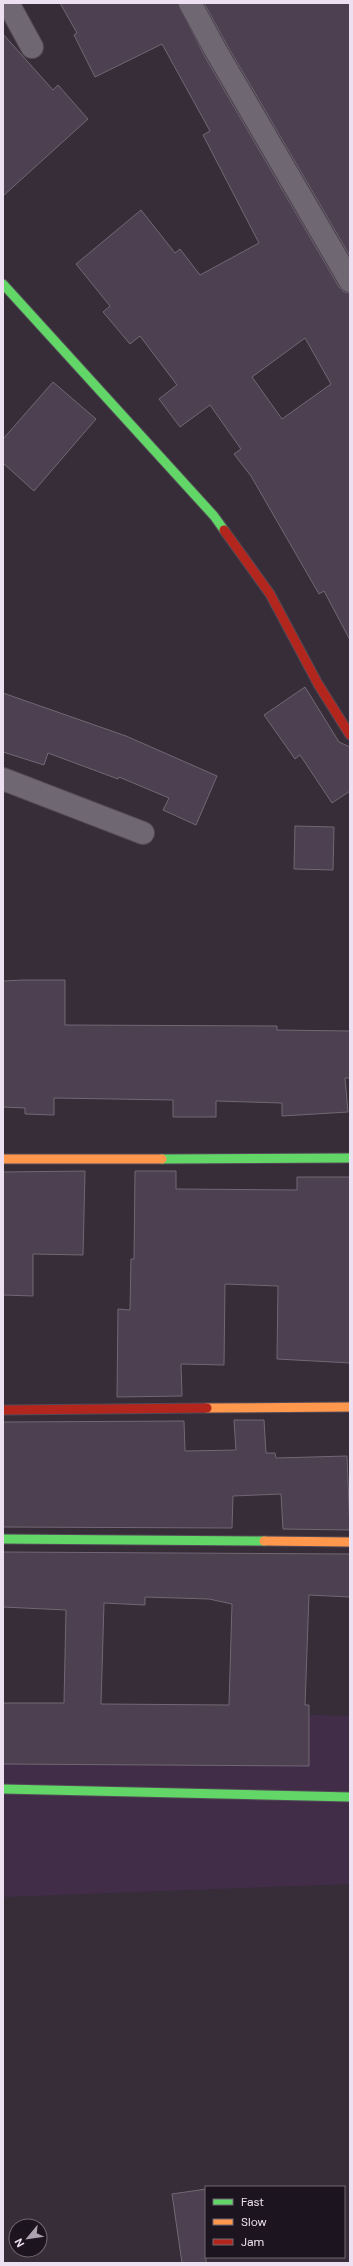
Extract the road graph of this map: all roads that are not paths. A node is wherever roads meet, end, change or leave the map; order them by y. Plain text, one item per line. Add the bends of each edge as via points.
1 (8, 3) edge
2 (190, 3) edge
3 (32, 47) dead end
4 (350, 281) edge
5 (3, 284) edge
6 (350, 735) edge
7 (3, 779) edge
8 (143, 833) dead end
9 (3, 1158) edge
10 (350, 1158) edge
11 (350, 1407) edge
12 (3, 1410) edge
13 (3, 1538) edge
14 (350, 1542) edge
15 (3, 1789) edge
16 (350, 1797) edge

1 - 3 street
2 - 4 street
5 - 6 street via 214,516 270,594 318,684
7 - 8 street
9 - 10 street
11 - 12 street
13 - 14 street
15 - 16 street

